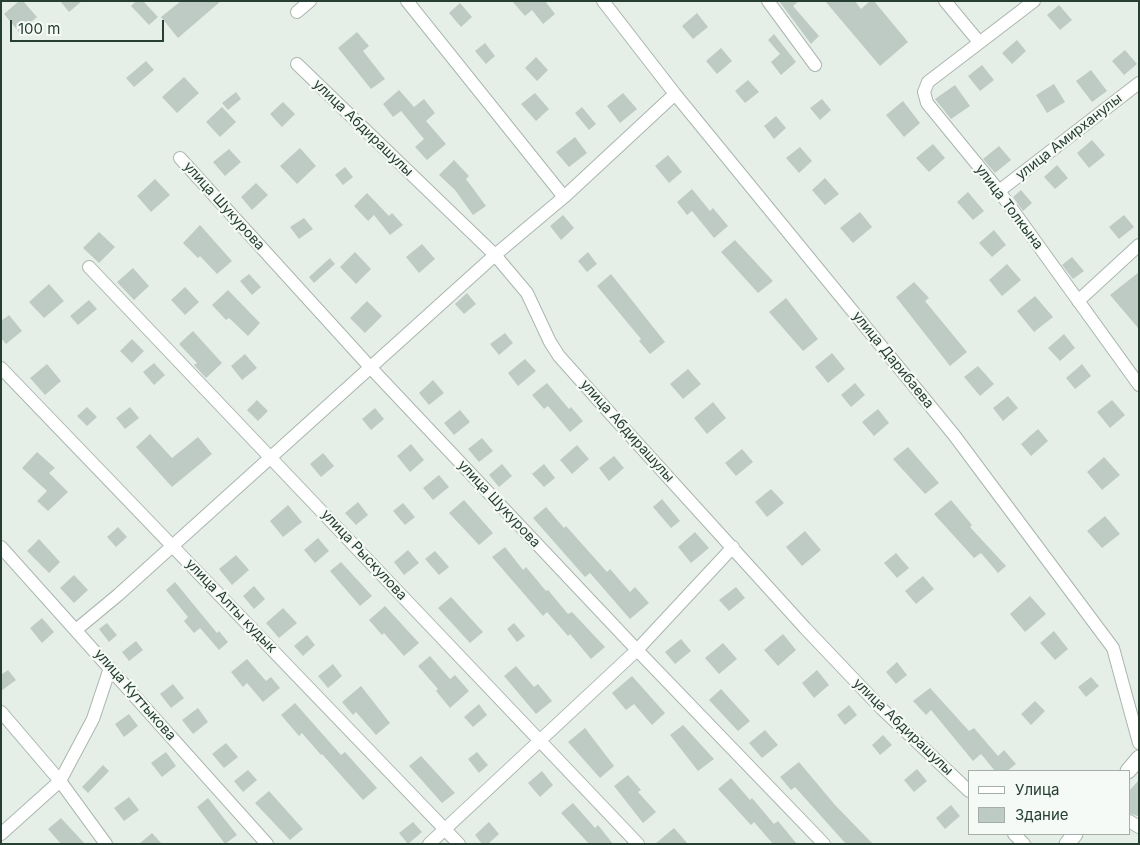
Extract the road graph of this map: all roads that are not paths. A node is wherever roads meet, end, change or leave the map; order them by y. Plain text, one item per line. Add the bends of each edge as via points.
1 (310, 1) edge
2 (407, 1) edge
3 (603, 1) edge
4 (768, 1) edge
5 (945, 1) edge
6 (1034, 1) edge
7 (297, 12) dead end
8 (979, 42) junction
9 (297, 64) dead end
10 (815, 65) dead end
11 (1139, 83) edge
12 (675, 94) junction
13 (180, 158) dead end
14 (999, 191) junction
15 (564, 196) junction
16 (1139, 245) edge
17 (494, 255) junction
18 (90, 267) dead end
19 (1078, 300) junction
20 (370, 367) junction
21 (1, 368) edge
22 (1139, 384) edge
23 (271, 456) junction
24 (173, 546) junction
25 (1, 547) edge
26 (734, 547) junction
27 (77, 629) junction
28 (637, 650) junction
29 (110, 668) junction
30 (1, 712) edge
31 (540, 741) junction
32 (1139, 743) edge
33 (1139, 758) edge
34 (1129, 770) edge
35 (60, 781) junction
36 (968, 790) edge
37 (445, 828) junction
38 (1, 834) edge
39 (1015, 835) edge
40 (106, 844) edge
41 (268, 844) edge
42 (429, 844) edge
43 (459, 844) edge
44 (638, 844) edge
45 (824, 844) edge
46 (1024, 844) edge

1 - 7 street
2 - 15 street
3 - 12 street, улица Дарибаева
4 - 10 street
5 - 8 street
6 - 8 street, улица Толкына
8 - 14 street, улица Толкына via 928,82 924,92 927,103
9 - 17 street, улица Абдирашулы
11 - 14 street, улица Амирханулы
12 - 15 street
12 - 32 street, улица Дарибаева via 954,435 1113,648
13 - 20 street, улица Шукурова
14 - 19 street, улица Толкына
15 - 17 street
16 - 19 street
17 - 20 street
17 - 26 street, улица Абдирашулы via 527,292 559,356
18 - 23 street, улица Рыскулова
19 - 22 street, улица Толкына
20 - 23 street
20 - 28 street, улица Шукурова
21 - 24 street, улица Алты кудык
23 - 24 street
23 - 31 street, улица Рыскулова
24 - 27 street
24 - 37 street, улица Алты кудык
25 - 27 street, улица Куттыкова
26 - 28 street
26 - 36 street, улица Абдирашулы via 876,702
27 - 29 street, улица Куттыкова
28 - 31 street
28 - 45 street, улица Шукурова
29 - 35 street via 94,719
29 - 41 street, улица Куттыкова
30 - 35 street
31 - 37 street
31 - 44 street, улица Рыскулова
33 - 34 street
35 - 38 street
35 - 40 street
37 - 42 street
37 - 43 street, улица Алты кудык
39 - 46 street

